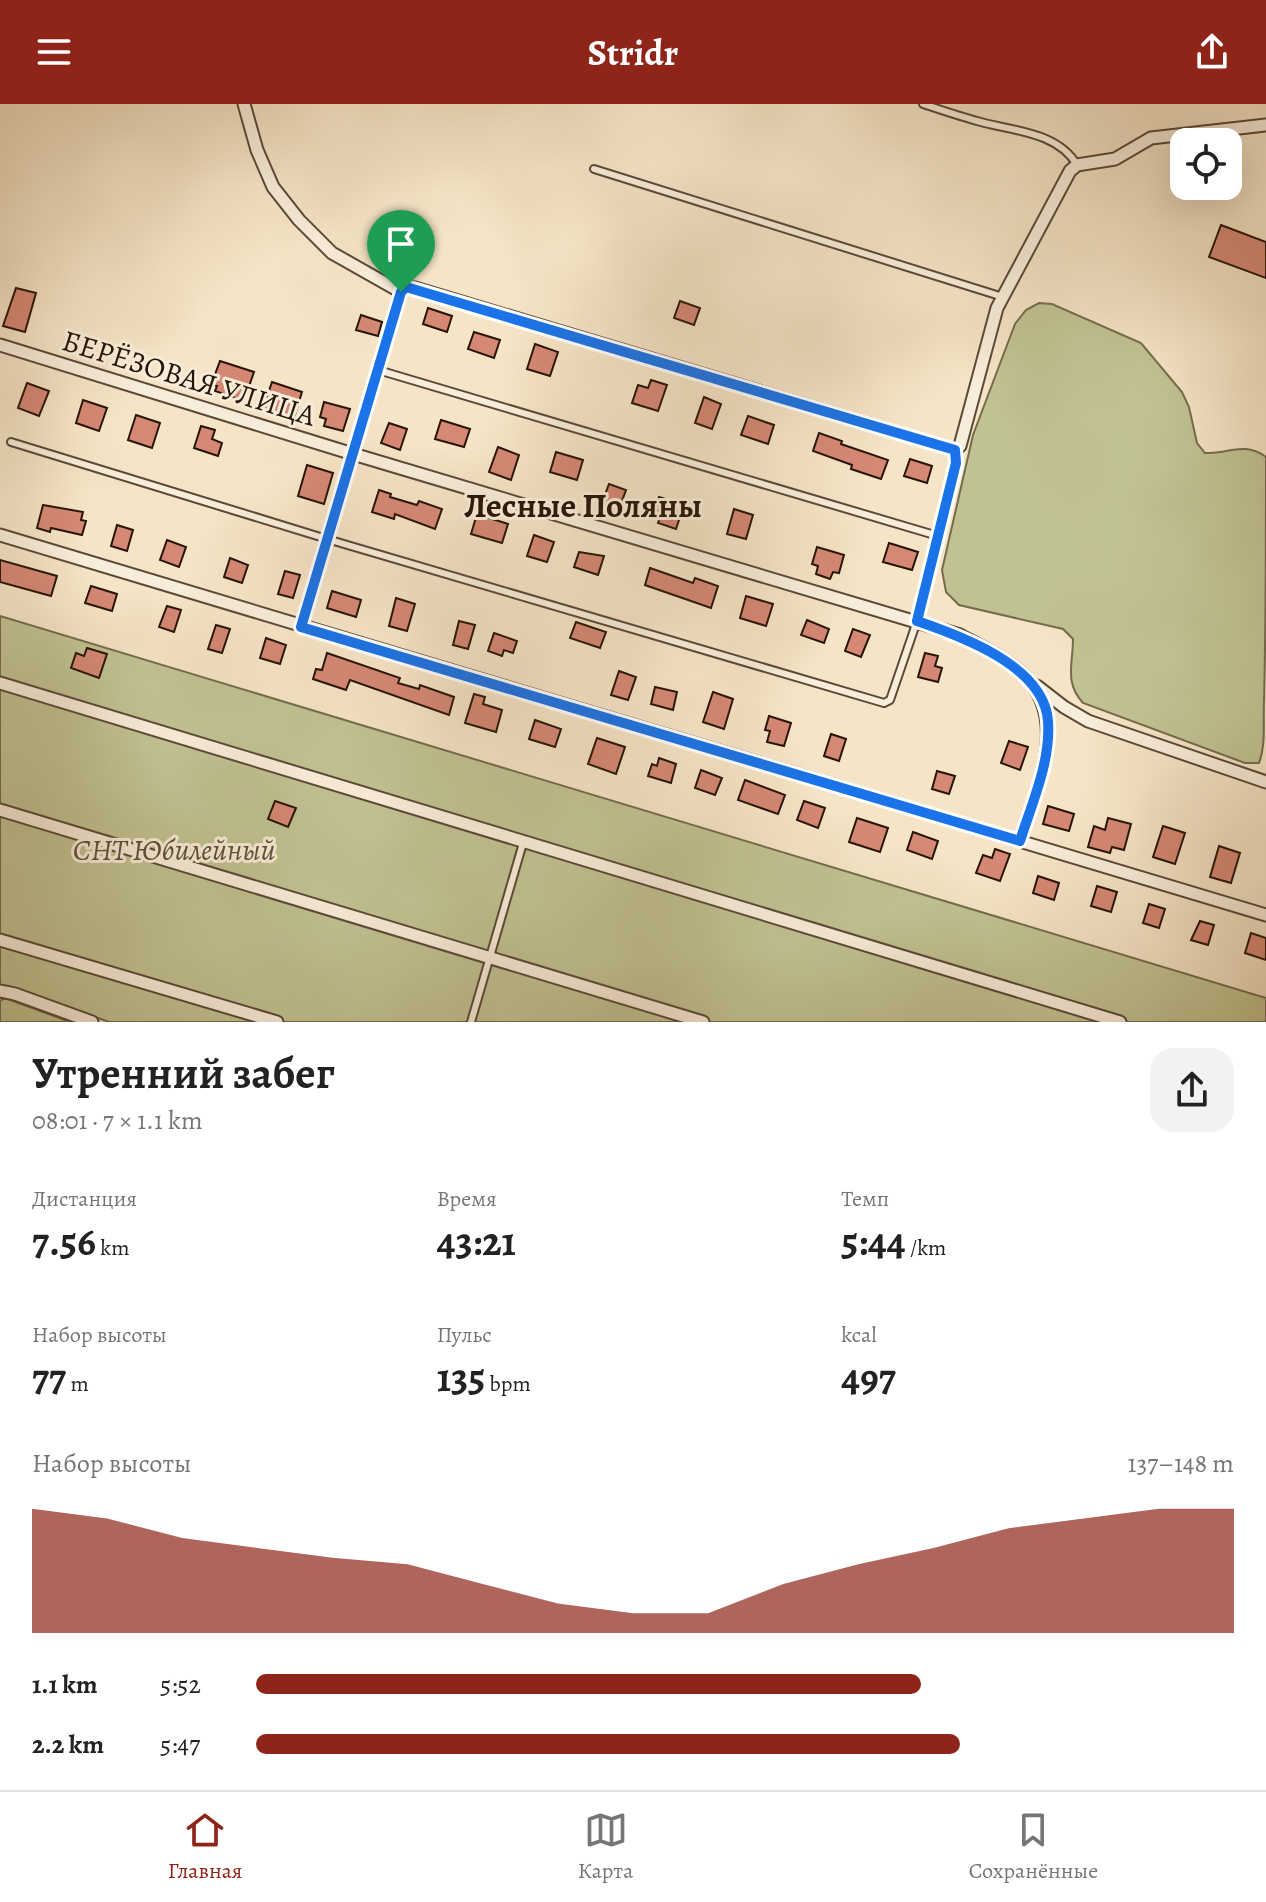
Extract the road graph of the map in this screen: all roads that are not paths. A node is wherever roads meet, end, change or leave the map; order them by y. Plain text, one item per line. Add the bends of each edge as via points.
1 (244, 104) edge
2 (923, 104) edge
3 (1266, 125) edge
4 (1077, 165) junction
5 (594, 169) dead end
6 (401, 292) junction
7 (1003, 297) junction
8 (0, 345) edge
9 (378, 370) junction
10 (11, 442) dead end
11 (955, 450) junction
12 (353, 454) junction
13 (0, 535) edge
14 (938, 536) junction
15 (327, 539) junction
16 (917, 621) junction
17 (301, 627) junction
18 (1030, 681) junction
19 (0, 683) edge
20 (1266, 782) edge
21 (0, 810) edge
22 (1020, 841) junction
23 (523, 843) junction
24 (1266, 915) edge
25 (0, 940) edge
26 (490, 958) junction
27 (0, 991) edge
28 (92, 1022) edge
29 (277, 1022) edge
30 (471, 1022) edge
31 (703, 1022) edge
32 (1120, 1022) edge

1 - 6 street via 273,187 299,220 332,253
2 - 4 lane via 1050,141 1069,151
3 - 4 street via 1167,134 1115,159
4 - 7 street
5 - 7 lane
6 - 9 street
6 - 11 street via 415,288
7 - 11 street
8 - 12 street, БЕРЁЗОВАЯ УЛИЦА
9 - 12 street
9 - 14 lane
10 - 15 lane
11 - 14 lane
12 - 15 street
12 - 16 street, БЕРЁЗОВАЯ УЛИЦА
13 - 17 street
14 - 16 lane
15 - 16 lane via 884,703 890,700
15 - 17 street
16 - 18 street, БЕРЁЗОВАЯ УЛИЦА via 994,653
17 - 22 street
18 - 20 street, БЕРЁЗОВАЯ УЛИЦА via 1088,721
18 - 22 street via 1046,707 1047,743
19 - 23 street
21 - 26 street
22 - 24 street
23 - 26 lane
23 - 32 street
25 - 29 street
26 - 30 lane
26 - 31 street
27 - 28 street

